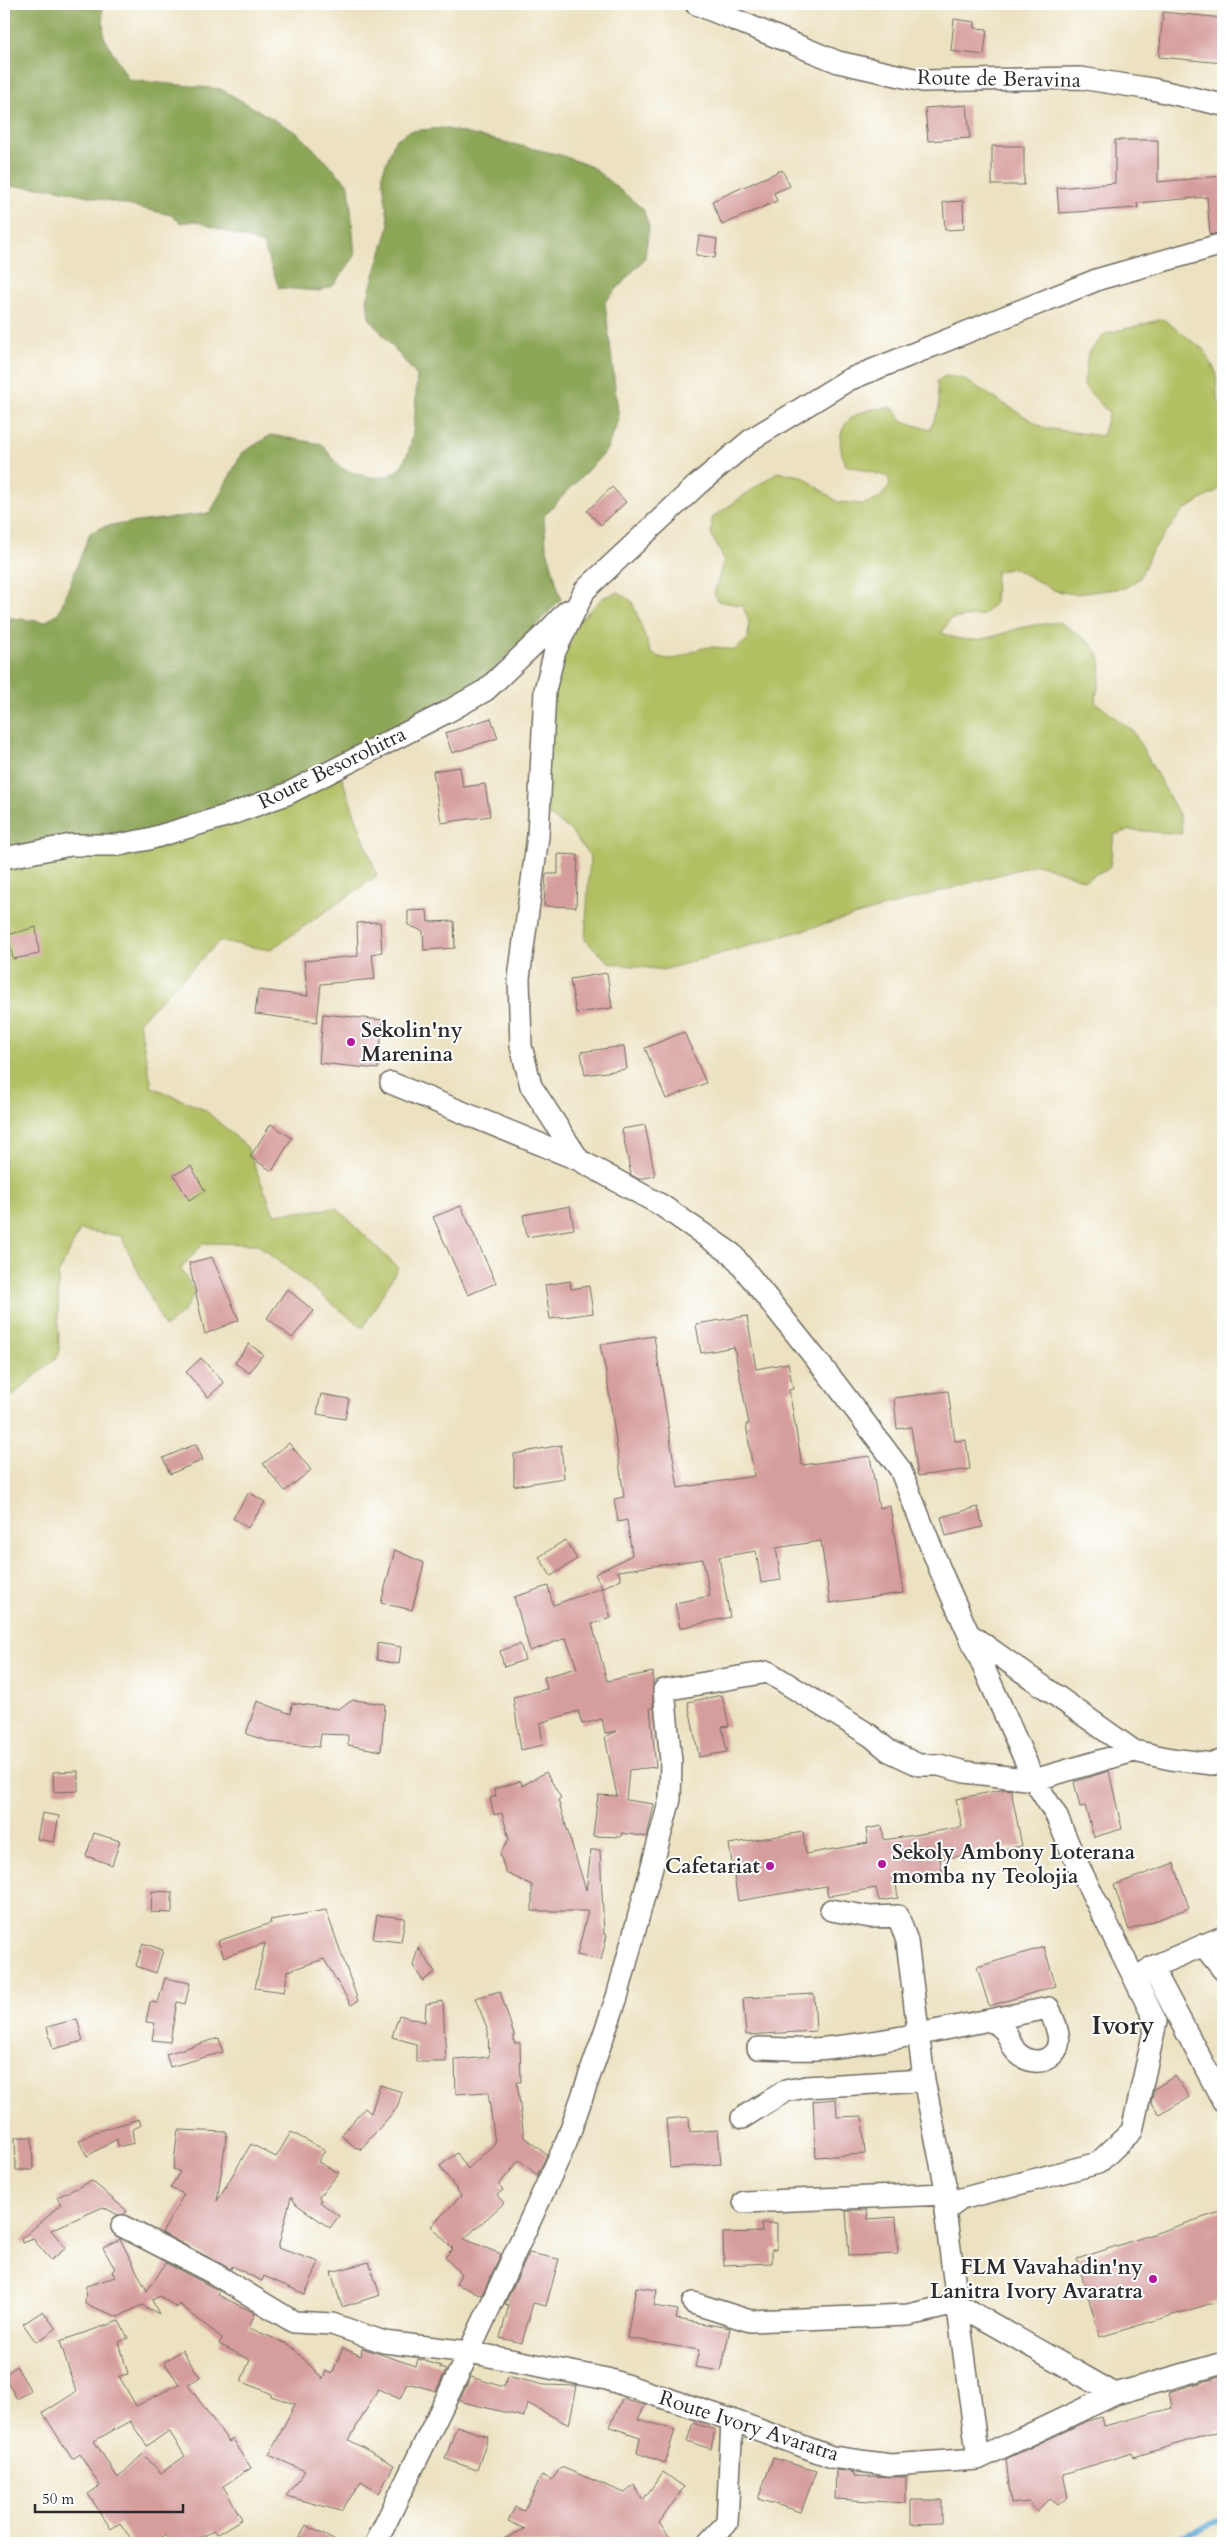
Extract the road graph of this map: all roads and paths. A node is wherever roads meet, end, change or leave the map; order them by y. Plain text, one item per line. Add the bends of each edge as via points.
1 (696, 4) edge
2 (1223, 105) edge
3 (1223, 244) edge
4 (585, 590) junction
5 (4, 858) edge
6 (391, 1083) dead end
7 (578, 1160) junction
8 (971, 1636) junction
9 (1134, 1751) junction
10 (1223, 1760) edge
11 (1034, 1780) junction
12 (832, 1910) dead end
13 (1223, 1937) edge
14 (1204, 1945) junction
15 (1152, 1967) junction
16 (1223, 1970) edge
17 (1134, 1980) junction
18 (989, 2020) dead end
19 (920, 2035) junction
20 (758, 2048) dead end
21 (924, 2080) junction
22 (1223, 2100) edge
23 (742, 2118) dead end
24 (744, 2202) dead end
25 (946, 2202) junction
26 (122, 2226) dead end
27 (693, 2303) dead end
28 (957, 2304) junction
29 (469, 2352) junction
30 (1223, 2363) edge
31 (1115, 2394) junction
32 (732, 2420) junction
33 (978, 2459) junction
34 (376, 2543) edge
35 (708, 2543) edge

1 - 2 street, Route de Beravina via 838,62 923,81 1080,78 1152,89
3 - 4 street, Route Besorohitra via 1099,278 848,380 752,439 697,485
4 - 5 street, Route Besorohitra via 550,629 486,690 287,794 149,839 118,845 71,845
4 - 7 street via 556,651 545,690 538,836 519,978 521,1046 531,1086
6 - 7 street
7 - 8 street via 661,1205 732,1254 900,1468 941,1572
8 - 9 street
8 - 11 street
9 - 10 street via 1213,1764
9 - 11 street
11 - 17 street via 1056,1815
11 - 29 street via 965,1772 939,1765 919,1765 889,1750 872,1736 768,1672 664,1690 671,1761 670,1799 617,1997 566,2143
12 - 19 street via 870,1918 898,1916 907,1941
13 - 14 street
14 - 15 street
14 - 16 street
15 - 17 street
15 - 22 street
17 - 25 street via 1156,2022 1132,2131 1098,2163
18 - 19 street
19 - 20 street via 825,2048
19 - 21 street
21 - 23 street via 785,2091
21 - 25 street
24 - 25 street
25 - 28 street
26 - 29 street, Route Ivory Avaratra via 216,2274 294,2322 332,2324 384,2342
27 - 28 street via 750,2320 908,2315
28 - 31 street
28 - 33 street
29 - 32 street, Route Ivory Avaratra via 607,2379
29 - 34 street
30 - 31 street, Route Ivory Avaratra
31 - 33 street, Route Ivory Avaratra
32 - 33 street, Route Ivory Avaratra via 832,2457 890,2465
32 - 35 street via 727,2523

